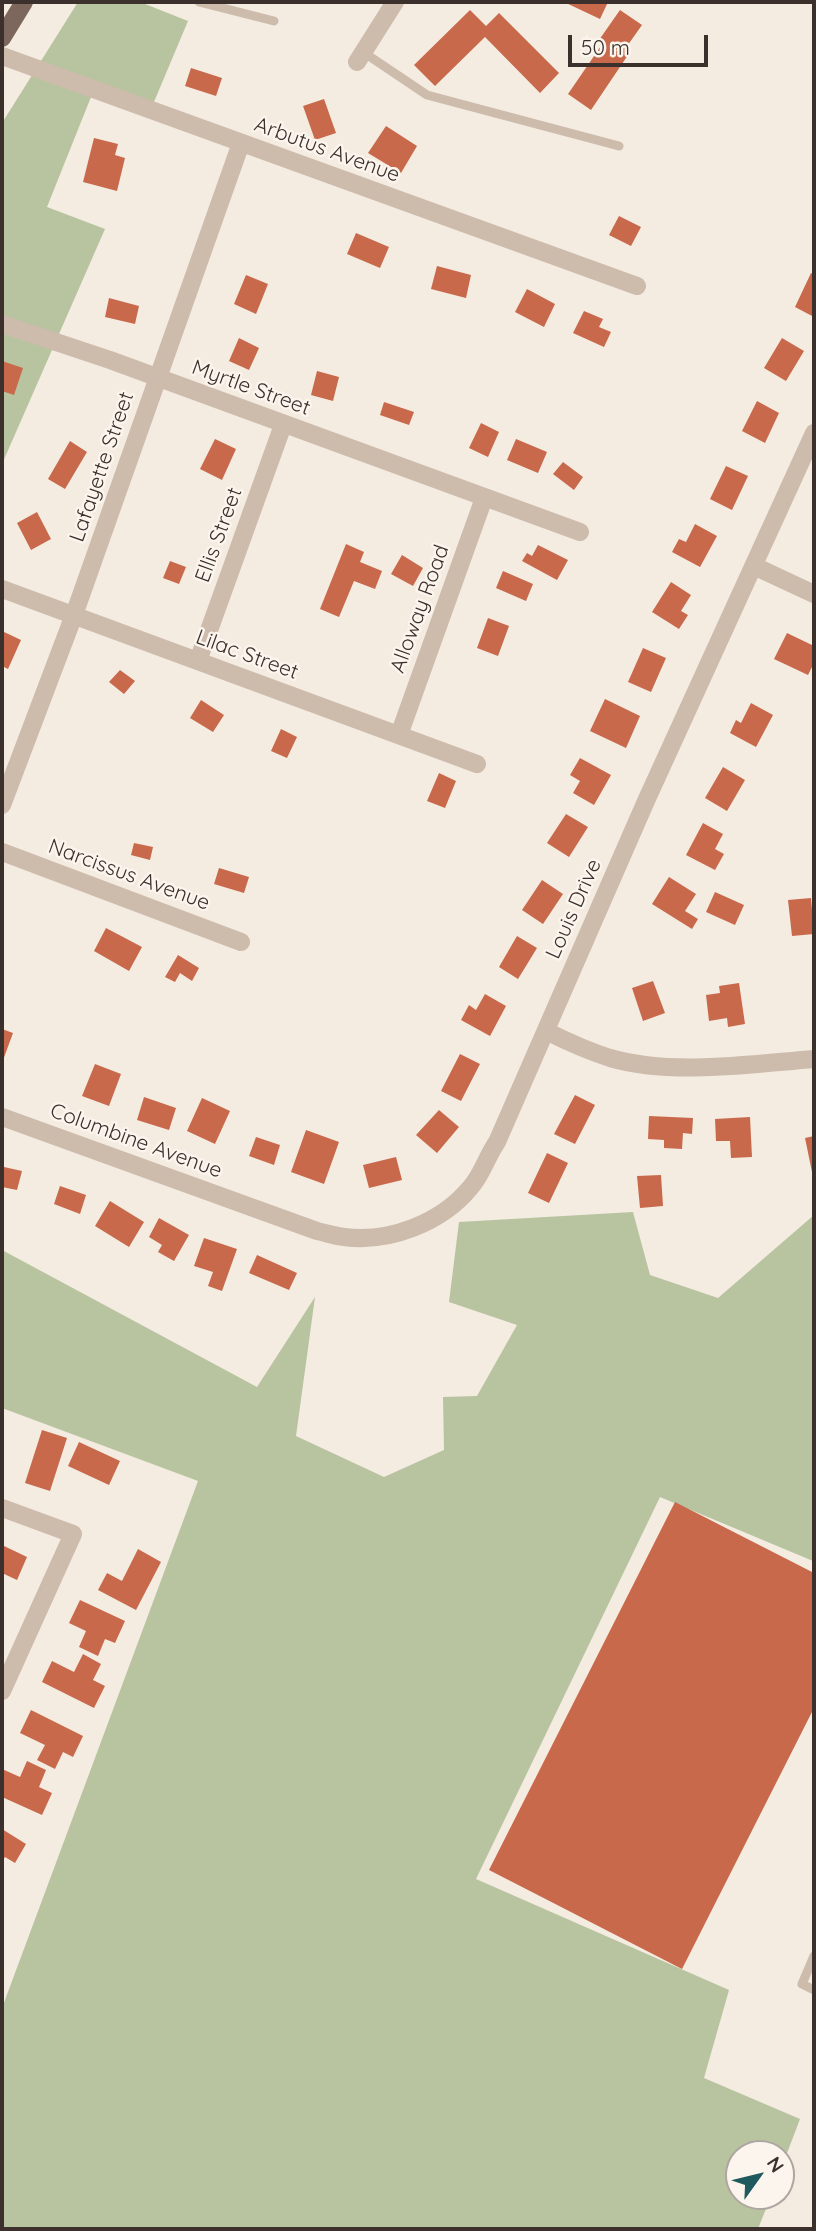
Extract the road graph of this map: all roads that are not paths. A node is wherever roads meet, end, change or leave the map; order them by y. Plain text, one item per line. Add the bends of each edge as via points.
1 (24, 2) edge
2 (199, 2) edge
3 (395, 2) edge
4 (274, 22) dead end
5 (2, 38) edge
6 (2, 56) edge
7 (360, 57) joint
8 (241, 143) junction
9 (619, 146) dead end
10 (637, 286) dead end
11 (2, 324) edge
12 (158, 378) junction
13 (283, 425) junction
14 (814, 433) edge
15 (484, 498) junction
16 (580, 532) dead end
17 (754, 566) junction
18 (2, 589) edge
19 (814, 594) edge
20 (74, 615) junction
21 (198, 661) junction
22 (399, 735) junction
23 (477, 764) dead end
24 (2, 805) edge
25 (2, 852) edge
26 (241, 942) dead end
27 (546, 1031) junction
28 (814, 1059) edge
29 (2, 1117) edge
30 (255, 1208) joint
31 (2, 1508) edge
32 (2, 1691) edge
33 (814, 1956) edge
34 (814, 1990) edge

1 - 5 main road
2 - 4 lane
3 - 7 street
6 - 8 street, Arbutus Avenue
7 - 9 lane via 427,95
8 - 10 street, Arbutus Avenue
8 - 12 street, Lafayette Street
11 - 12 street, Myrtle Street
12 - 13 street, Myrtle Street
12 - 20 street, Lafayette Street
13 - 15 street, Myrtle Street
13 - 21 street, Ellis Street
14 - 17 street, Louis Drive
15 - 16 street, Myrtle Street
15 - 22 street, Alloway Road
17 - 19 street
17 - 27 street, Louis Drive
18 - 20 street, Lilac Street
20 - 21 street, Lilac Street
20 - 24 street, Lafayette Street
21 - 22 street, Lilac Street
22 - 23 street, Lilac Street
25 - 26 street, Narcissus Avenue
27 - 28 street via 611,1058 650,1065 709,1068
27 - 30 street, Louis Drive via 498,1142 471,1188 438,1216 379,1238 343,1237
29 - 30 street, Columbine Avenue
31 - 32 street via 73,1534
33 - 34 lane via 802,1984

